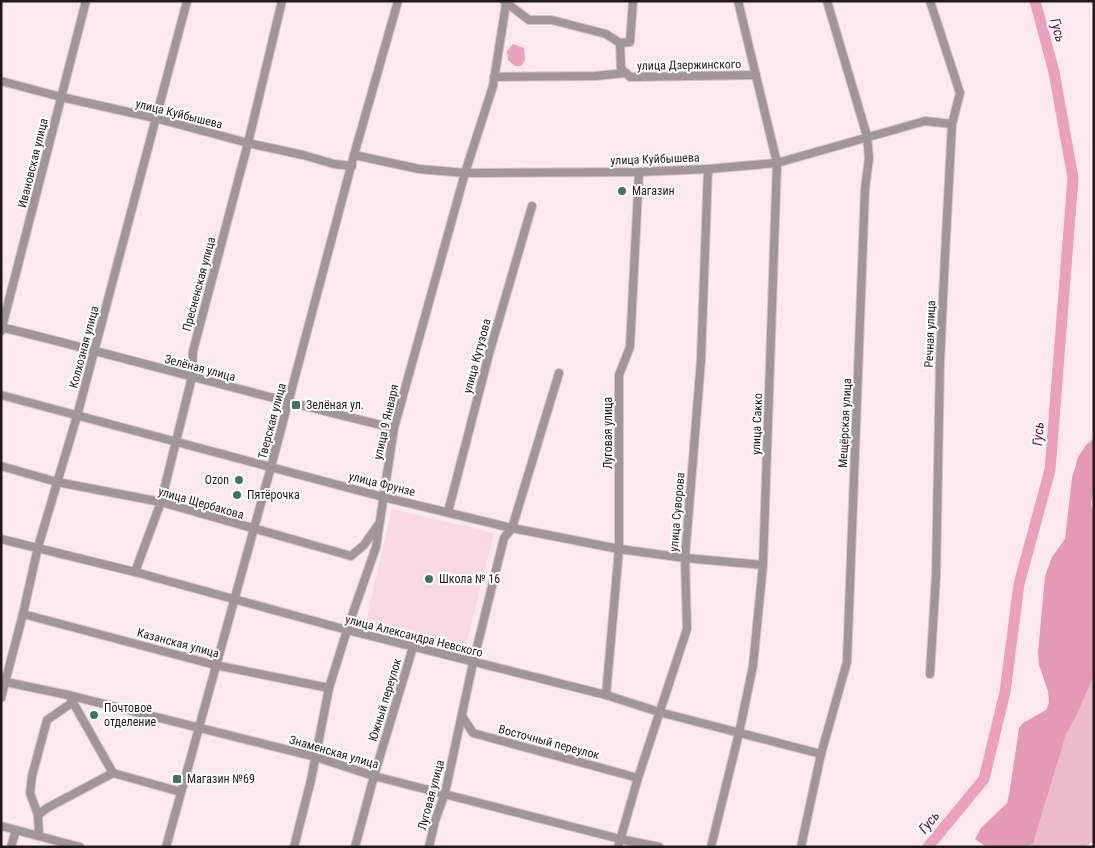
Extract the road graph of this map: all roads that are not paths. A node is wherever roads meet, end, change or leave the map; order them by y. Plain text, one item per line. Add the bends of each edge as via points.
1 (86, 1) edge
2 (187, 1) edge
3 (282, 1) edge
4 (398, 1) edge
5 (633, 1) edge
6 (738, 1) edge
7 (827, 1) edge
8 (930, 1) edge
9 (505, 3) edge
10 (620, 43) junction
11 (626, 73) junction
12 (756, 75) junction
13 (494, 77) junction
14 (1, 81) edge
15 (61, 97) junction
16 (155, 118) junction
17 (952, 124) junction
18 (867, 136) junction
19 (248, 143) junction
20 (354, 155) junction
21 (777, 163) junction
22 (352, 166) junction
23 (708, 169) junction
24 (640, 172) junction
25 (465, 173) junction
26 (532, 206) dead end
27 (2, 328) edge
28 (95, 350) junction
29 (559, 373) dead end
30 (192, 377) junction
31 (1, 395) edge
32 (288, 403) junction
33 (77, 416) junction
34 (394, 428) junction
35 (176, 441) junction
36 (1, 466) edge
37 (271, 467) junction
38 (58, 482) junction
39 (383, 496) junction
40 (161, 502) junction
41 (448, 512) junction
42 (379, 524) junction
43 (512, 528) junction
44 (253, 529) junction
45 (1, 539) edge
46 (38, 547) junction
47 (619, 549) junction
48 (685, 558) junction
49 (763, 565) junction
50 (135, 572) junction
51 (235, 598) junction
52 (23, 614) junction
53 (347, 630) junction
54 (413, 647) junction
55 (473, 663) junction
56 (215, 665) junction
57 (930, 674) dead end
58 (3, 682) edge
59 (329, 688) junction
60 (606, 695) junction
61 (1, 698) edge
62 (70, 699) junction
63 (660, 712) junction
64 (462, 716) junction
65 (200, 728) junction
66 (739, 733) junction
67 (822, 754) junction
68 (316, 756) junction
69 (113, 773) junction
70 (374, 776) junction
71 (638, 778) junction
72 (180, 792) junction
73 (445, 794) junction
74 (38, 815) junction
75 (1, 826) edge
76 (16, 830) junction
77 (39, 836) junction
78 (618, 843) edge
79 (11, 847) edge
80 (80, 847) edge
81 (166, 847) edge
82 (294, 847) edge
83 (355, 847) edge
84 (429, 847) edge
85 (659, 847) edge
86 (711, 847) edge
87 (801, 847) edge

1 - 15 street, Ивановская улица
2 - 16 street, Колхозная улица
3 - 19 street, Пресненская улица
4 - 20 street, Тверская улица
5 - 10 street, улица Дзержинского via 630,42
6 - 12 street, улица Сакко
7 - 18 street, Мещёрская улица
8 - 17 street, Речная улица via 960,92
9 - 10 street via 530,20 561,22 606,34
9 - 13 street, улица 9 Января
10 - 11 street, улица Дзержинского via 621,68
11 - 12 street, улица Дзержинского via 630,77
11 - 13 street
12 - 21 street, улица Сакко
13 - 25 street, улица 9 Января
14 - 15 street, улица Куйбышева
15 - 16 street, улица Куйбышева
15 - 27 street, Ивановская улица
16 - 19 street, улица Куйбышева
16 - 28 street, Колхозная улица
17 - 18 street, улица Куйбышева via 925,121
17 - 57 street, Речная улица via 940,352 936,576
18 - 21 street, улица Куйбышева
18 - 67 street, Мещёрская улица via 847,662
19 - 22 street, улица Куйбышева
19 - 30 street, Пресненская улица via 193,351
20 - 22 street, Тверская улица
20 - 25 street, улица Куйбышева via 419,169
21 - 23 street, улица Куйбышева
21 - 49 street, улица Сакко
22 - 32 street, Тверская улица
23 - 24 street, улица Куйбышева
23 - 48 street, улица Суворова via 701,360
24 - 25 street, улица Куйбышева
24 - 47 street, Луговая улица via 630,347 619,375
25 - 34 street, улица 9 Января
26 - 41 street, улица Кутузова via 488,354
27 - 28 street, Зелёная улица
28 - 30 street, Зелёная улица
28 - 33 street, Колхозная улица
29 - 43 street, Луговая улица
30 - 32 street, Зелёная улица
30 - 35 street, Пресненская улица
31 - 33 street, улица Фрунзе
32 - 34 street, Зелёная улица
32 - 37 street, Тверская улица
33 - 35 street, улица Фрунзе
33 - 38 street, Колхозная улица
34 - 39 street, улица 9 Января
35 - 37 street, улица Фрунзе
35 - 40 street, Пресненская улица
36 - 38 street, улица Щербакова
37 - 39 street, улица Фрунзе
37 - 44 street, Тверская улица
38 - 40 street, улица Щербакова
38 - 46 street, Колхозная улица
39 - 41 street, улица Фрунзе
39 - 42 street, улица 9 Января
40 - 44 street, улица Щербакова
40 - 50 street, Пресненская улица
41 - 43 street, улица Фрунзе
42 - 44 street, улица Щербакова via 364,545 351,556
42 - 53 street, улица 9 Января via 376,547
43 - 47 street, улица Фрунзе
43 - 55 street, Луговая улица via 504,538
44 - 51 street, Тверская улица
45 - 46 street, улица Александра Невского
46 - 50 street, улица Александра Невского
46 - 52 street, Колхозная улица
47 - 48 street, улица Фрунзе
47 - 60 street, Луговая улица
48 - 49 street, улица Фрунзе
48 - 63 street, улица Суворова via 687,629
49 - 66 street, улица Сакко via 753,666
50 - 51 street, улица Александра Невского
51 - 53 street, улица Александра Невского
51 - 56 street, Тверская улица
52 - 56 street, Казанская улица
52 - 58 street, Колхозная улица
53 - 54 street, улица Александра Невского
53 - 59 street, улица 9 Января
54 - 55 street, улица Александра Невского
54 - 70 street, Южный переулок
55 - 60 street, улица Александра Невского
55 - 64 street, Луговая улица
56 - 59 street, Казанская улица
56 - 65 street, Тверская улица
58 - 61 street, Колхозная улица
58 - 62 street, Знаменская улица
59 - 68 street, улица 9 Января
60 - 63 street, улица Александра Невского
62 - 65 street, Знаменская улица
62 - 69 street
62 - 74 street via 47,720 30,793
63 - 66 street, улица Александра Невского
63 - 71 street, улица Суворова
64 - 71 street, Восточный переулок via 473,733
64 - 73 street, Луговая улица
65 - 68 street, Знаменская улица
65 - 72 street, Тверская улица
66 - 67 street, улица Александра Невского
66 - 86 street, улица Сакко
67 - 87 street, Мещёрская улица
68 - 70 street, Знаменская улица
68 - 82 street, улица 9 Января
69 - 72 street
69 - 74 street
70 - 73 street, Знаменская улица
70 - 83 street, Южный переулок
71 - 78 street, улица Суворова
72 - 81 street, Тверская улица
73 - 78 street, Знаменская улица
73 - 84 street, Луговая улица
74 - 77 street
75 - 76 street
76 - 77 street
76 - 79 street
77 - 80 street
78 - 85 street, Знаменская улица

